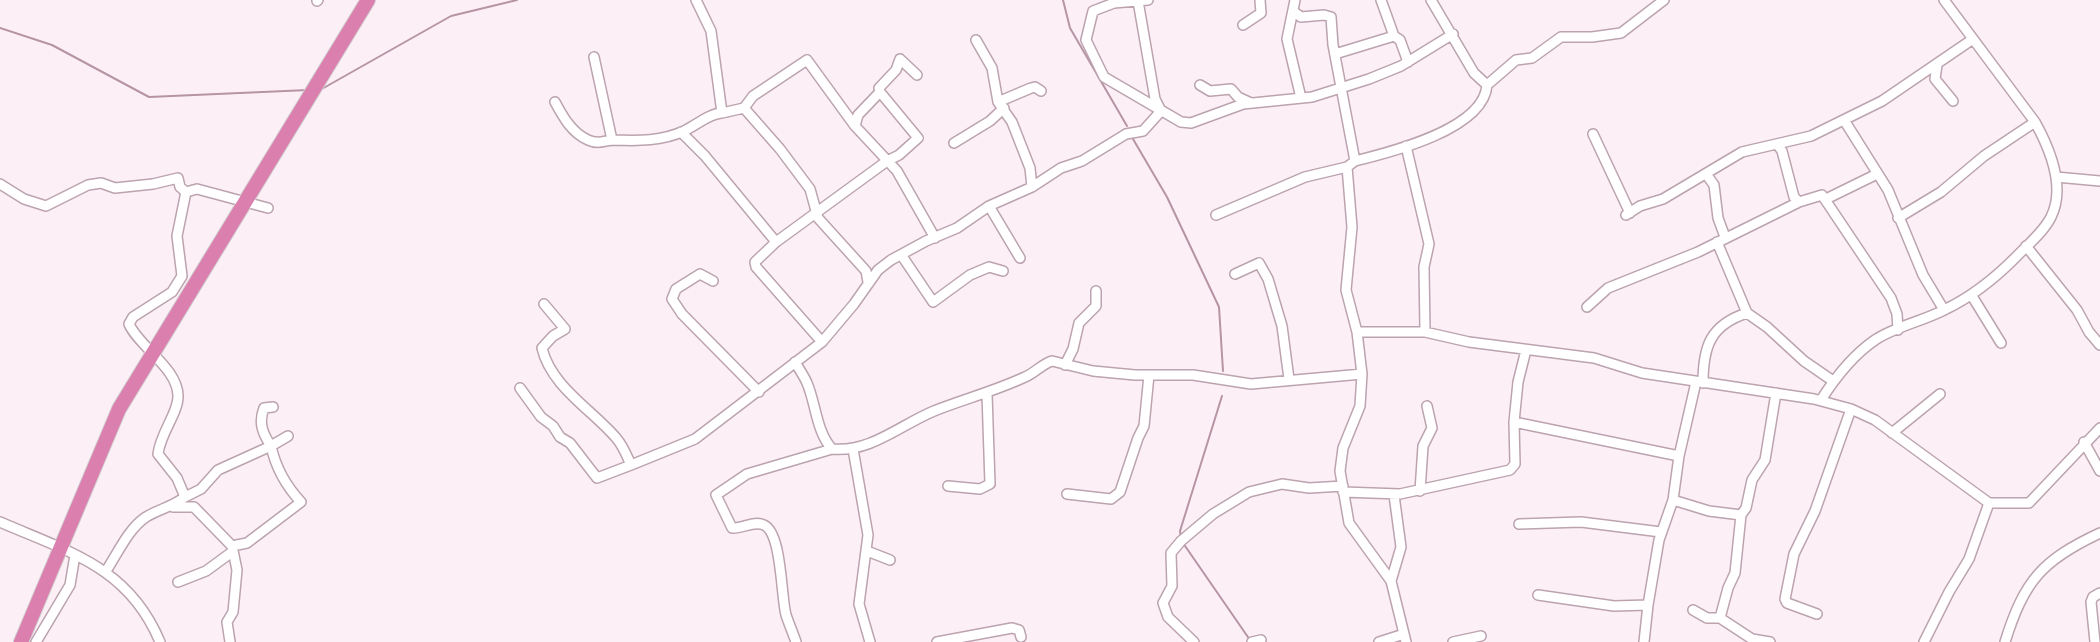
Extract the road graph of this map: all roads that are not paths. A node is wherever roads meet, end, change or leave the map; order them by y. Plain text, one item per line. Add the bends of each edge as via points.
1 (368, 0) edge
2 (696, 0) edge
3 (1148, 0) edge
4 (1260, 0) edge
5 (1295, 0) edge
6 (1381, 0) edge
7 (1431, 0) edge
8 (1664, 0) edge
9 (1944, 0) edge
10 (1138, 1) edge
11 (1294, 12) junction
12 (1243, 25) dead end
13 (1453, 34) junction
14 (1394, 36) junction
15 (1973, 39) junction
16 (976, 40) dead end
17 (1335, 54) junction
18 (594, 57) dead end
19 (1408, 62) junction
20 (1937, 65) junction
21 (917, 75) dead end
22 (1200, 85) dead end
23 (1487, 86) junction
24 (1342, 88) junction
25 (1041, 90) dead end
26 (880, 92) junction
27 (1300, 98) junction
28 (1953, 101) dead end
29 (555, 102) dead end
30 (1251, 103) junction
31 (1001, 105) junction
32 (744, 108) junction
33 (1161, 111) junction
34 (722, 113) junction
35 (1844, 120) junction
36 (2035, 122) junction
37 (855, 126) junction
38 (681, 132) junction
39 (1593, 134) dead end
40 (612, 140) junction
41 (954, 143) dead end
42 (1777, 144) junction
43 (1406, 146) junction
44 (887, 161) junction
45 (1351, 164) junction
46 (1706, 174) junction
47 (1877, 174) junction
48 (2056, 177) junction
49 (2100, 181) edge
50 (0, 184) edge
51 (1032, 187) junction
52 (186, 192) junction
53 (1826, 199) junction
54 (1800, 202) junction
55 (989, 206) junction
56 (268, 208) dead end
57 (818, 213) junction
58 (1216, 215) dead end
59 (1898, 218) junction
60 (934, 238) junction
61 (1721, 240) junction
62 (776, 242) junction
63 (2026, 246) junction
64 (902, 256) junction
65 (1020, 258) dead end
66 (1003, 271) dead end
67 (1235, 274) dead end
68 (713, 281) dead end
69 (868, 282) junction
70 (1096, 291) dead end
71 (1972, 296) junction
72 (544, 304) dead end
73 (1587, 307) dead end
74 (1944, 310) junction
75 (1747, 313) junction
76 (1898, 330) junction
77 (1357, 332) junction
78 (1425, 332) junction
79 (822, 342) junction
80 (2001, 343) dead end
81 (2100, 345) edge
82 (1526, 350) junction
83 (795, 362) junction
84 (1065, 365) junction
85 (1362, 374) junction
86 (1149, 375) junction
87 (1289, 379) junction
88 (1833, 381) junction
89 (1700, 383) junction
90 (520, 388) dead end
91 (759, 392) junction
92 (1776, 393) junction
93 (987, 394) junction
94 (1940, 394) dead end
95 (1821, 400) junction
96 (1427, 406) dead end
97 (273, 407) dead end
98 (1851, 409) junction
99 (1514, 422) junction
100 (2100, 428) edge
101 (1892, 433) junction
102 (288, 436) dead end
103 (2084, 442) junction
104 (271, 446) junction
105 (832, 449) junction
106 (853, 449) junction
107 (1679, 456) junction
108 (631, 465) junction
109 (2100, 471) edge
110 (948, 486) dead end
111 (1343, 489) junction
112 (1419, 490) junction
113 (1067, 494) dead end
114 (1394, 495) junction
115 (185, 497) junction
116 (1673, 500) junction
117 (1989, 503) junction
118 (173, 507) junction
119 (1741, 515) junction
120 (0, 522) edge
121 (1519, 524) dead end
122 (1661, 532) junction
123 (2100, 533) edge
124 (232, 549) junction
125 (867, 551) junction
126 (75, 555) junction
127 (890, 560) dead end
128 (106, 571) junction
129 (1391, 581) junction
130 (178, 582) dead end
131 (2100, 593) edge
132 (1538, 595) dead end
133 (1648, 605) junction
134 (1693, 610) dead end
135 (1817, 614) dead end
136 (1720, 618) junction
137 (1481, 636) dead end
138 (1021, 637) dead end
139 (1405, 638) edge
140 (1752, 640) edge
141 (158, 641) edge
142 (21, 642) edge
143 (36, 642) edge
144 (230, 642) edge
145 (795, 642) edge
146 (870, 642) edge
147 (937, 642) edge
148 (1194, 642) edge
149 (1379, 642) edge
150 (1454, 642) edge
151 (1644, 642) edge
152 (1770, 642) edge
153 (1924, 642) edge
154 (2006, 642) edge
155 (2095, 642) edge

1 - 142 highway via 119,409
2 - 34 street via 711,31
3 - 10 street
4 - 12 street via 1261,13
5 - 11 street
6 - 14 street
7 - 13 street
8 - 23 street via 1621,33 1561,37 1532,58 1516,60
9 - 15 street
10 - 33 street via 1155,99
10 - 33 street via 1113,3 1093,11 1086,40 1104,77
11 - 17 street via 1301,18 1331,17
11 - 27 street via 1287,39
13 - 19 street
13 - 23 street via 1474,73
14 - 17 street
14 - 19 street via 1400,40
15 - 20 street
15 - 36 street
16 - 31 street via 992,68
17 - 24 street
18 - 40 street
19 - 24 street
20 - 28 street via 1935,79
20 - 35 street
21 - 26 street via 900,59
22 - 30 street via 1210,91 1231,90
23 - 43 street via 1481,105 1458,123 1441,135
24 - 27 street
24 - 45 street
25 - 31 street via 1031,88
26 - 37 street via 858,115
26 - 44 street via 918,138
27 - 30 street
29 - 40 street via 565,121 587,140 601,144
30 - 33 street via 1191,123
31 - 41 street via 990,121
31 - 51 street via 1030,168
32 - 34 street
32 - 37 street via 753,96 807,60
32 - 57 street via 810,189
33 - 51 street via 1143,131 1126,134
34 - 38 street
35 - 42 street via 1811,136
35 - 47 street
36 - 48 street via 2046,142
36 - 59 street via 1984,156 1941,192
37 - 44 street
38 - 40 street via 645,140
38 - 62 street
39 - 46 street via 1628,214
42 - 46 street via 1742,152
42 - 54 street via 1794,197
43 - 45 street
43 - 78 street via 1430,244 1424,267
44 - 57 street
44 - 60 street via 908,188
45 - 58 street via 1305,177
45 - 77 street via 1352,227 1346,290
46 - 61 street via 1714,185
47 - 53 street
47 - 59 street via 1888,190
48 - 49 street
48 - 63 street via 2056,203 2051,216
50 - 52 street via 24,199 46,206 88,185 101,183 115,188 178,178
51 - 55 street
52 - 56 street via 197,189
52 - 115 street via 177,236 182,276 172,292 133,317 129,324 177,386 179,399 162,433 158,454 177,478
53 - 54 street via 1822,195
53 - 76 street via 1890,298
54 - 61 street
55 - 60 street
55 - 65 street
57 - 62 street
57 - 69 street via 818,218 866,271
59 - 74 street via 1923,275
60 - 64 street
61 - 73 street via 1608,288
61 - 75 street
62 - 79 street via 755,262 756,267
63 - 71 street
63 - 81 street
64 - 66 street via 933,302 989,267
64 - 69 street via 878,270
67 - 87 street via 1259,263 1268,279 1282,326
68 - 91 street via 700,274 676,289 672,299
69 - 79 street
70 - 84 street via 1096,306 1079,323
71 - 74 street
71 - 80 street
72 - 108 street via 565,329 542,348 544,359 618,441
74 - 76 street
75 - 88 street
75 - 89 street via 1719,327 1708,340
76 - 88 street via 1875,340
77 - 78 street
77 - 85 street
78 - 82 street
79 - 83 street
82 - 89 street via 1594,358 1633,371
82 - 99 street
83 - 91 street
83 - 105 street
84 - 86 street via 1093,372
84 - 93 street via 1052,361
85 - 87 street
85 - 111 street via 1360,406 1343,448
86 - 87 street via 1193,375 1251,384
86 - 113 street via 1144,426 1120,492 1111,499
88 - 95 street
89 - 92 street
89 - 107 street
90 - 108 street via 597,478
91 - 108 street via 684,446
92 - 95 street
92 - 119 street via 1765,460 1752,480
93 - 106 street via 934,411 900,431
93 - 110 street via 990,484 980,489
94 - 101 street
95 - 98 street
96 - 112 street via 1432,428 1421,452
97 - 104 street via 264,408 260,417
98 - 101 street
98 - 135 street via 1815,511 1794,554 1785,599
99 - 107 street
99 - 112 street via 1515,464 1510,470
100 - 103 street
101 - 117 street
102 - 104 street
103 - 109 street
103 - 117 street via 2030,503
104 - 115 street via 231,462 201,489
104 - 124 street via 282,477 301,502 247,543
105 - 106 street
105 - 145 street via 747,474 716,495 732,528 754,524 769,529
106 - 125 street via 868,535
107 - 116 street
111 - 114 street
111 - 129 street via 1352,530
111 - 148 street via 1282,484 1249,492 1213,514 1181,541 1172,553 1172,586 1163,603 1168,617
112 - 114 street
114 - 129 street via 1401,547
115 - 118 street
116 - 119 street via 1708,511
116 - 122 street
117 - 153 street via 1969,559
118 - 124 street via 195,507
118 - 128 street via 149,515 134,527
119 - 136 street via 1737,563
120 - 126 street
121 - 122 street via 1581,522
122 - 133 street
123 - 154 street via 2062,551 2048,563 2021,600
124 - 130 street via 206,571
124 - 144 street via 237,570 233,612 227,622
125 - 127 street
125 - 146 street via 859,604
126 - 128 street
126 - 143 street via 70,585
128 - 141 street via 140,605
129 - 139 street
131 - 155 street via 2091,602
132 - 133 street via 1614,606
133 - 151 street
134 - 136 street via 1707,618
136 - 140 street
137 - 150 street
138 - 147 street via 1019,630 1012,628
139 - 149 street
140 - 152 street

